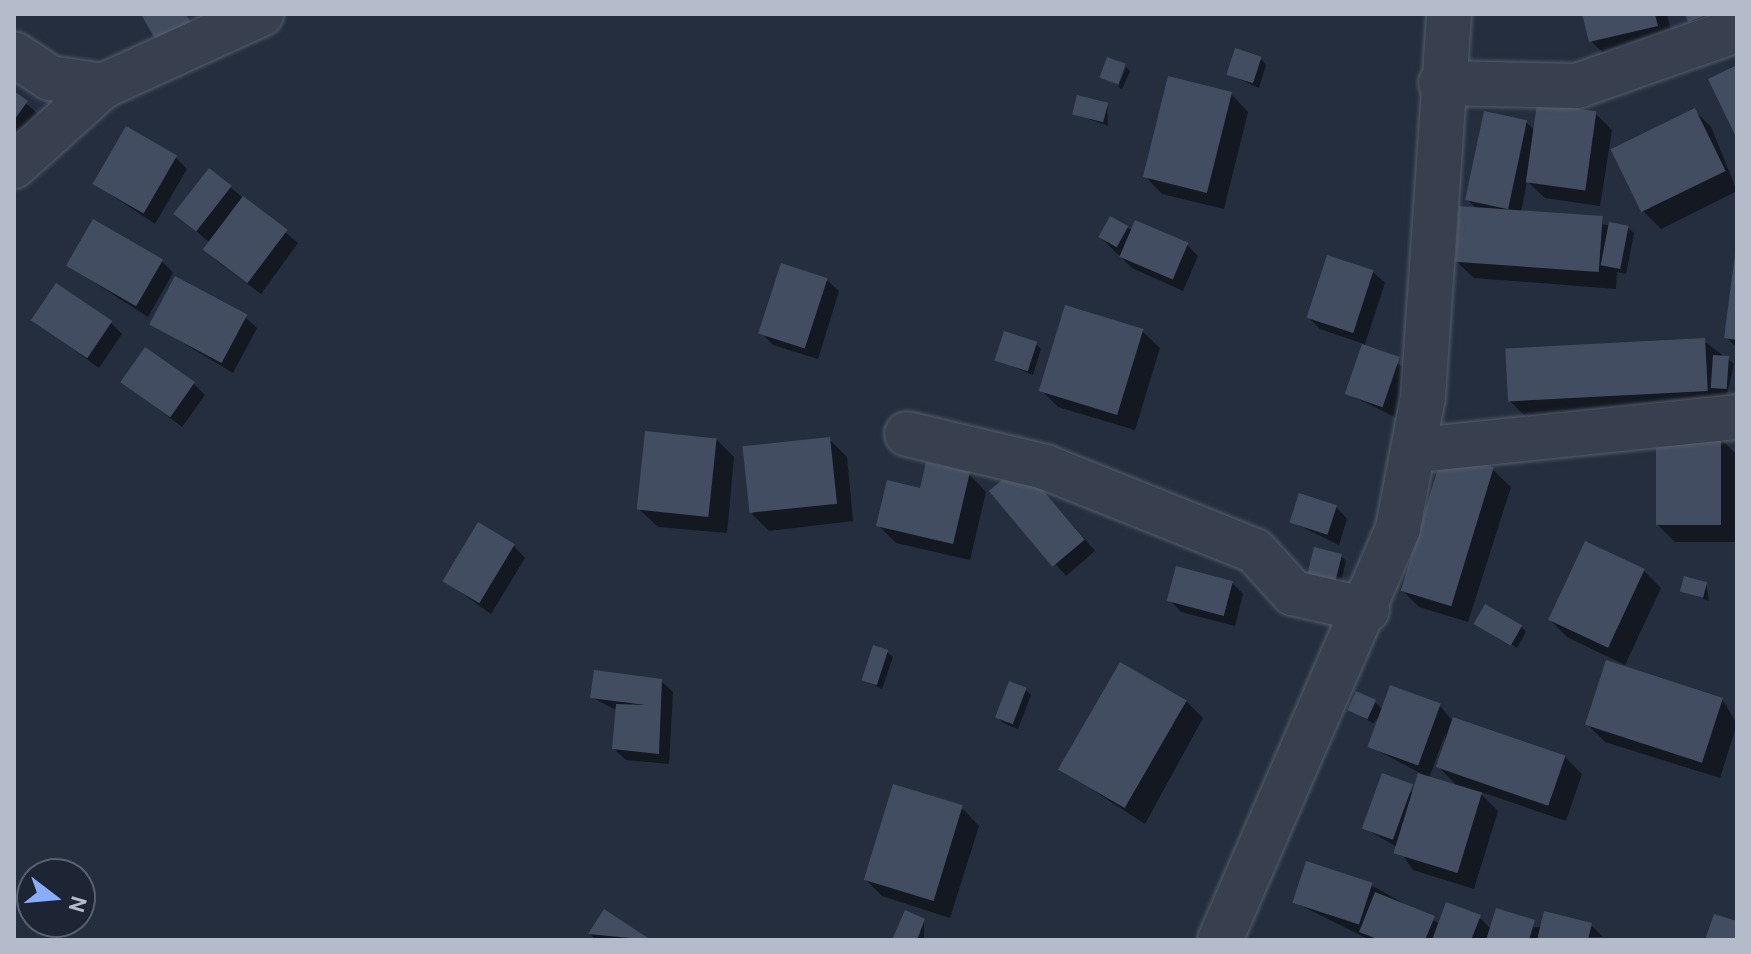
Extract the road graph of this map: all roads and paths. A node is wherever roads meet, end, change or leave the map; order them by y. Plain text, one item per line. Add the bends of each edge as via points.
1 (261, 14) edge
2 (1449, 14) edge
3 (1737, 30) edge
4 (14, 54) edge
5 (1441, 83) junction
6 (103, 86) junction
7 (14, 166) edge
8 (1737, 417) edge
9 (907, 434) dead end
10 (1417, 450) junction
11 (1367, 610) junction
12 (1220, 940) edge

1 - 6 street
2 - 5 street
3 - 5 street via 1577,86
4 - 6 street via 50,78
5 - 10 street
6 - 7 street
8 - 10 street
9 - 11 street via 1045,467 1255,551 1293,593
10 - 11 street
11 - 12 street

